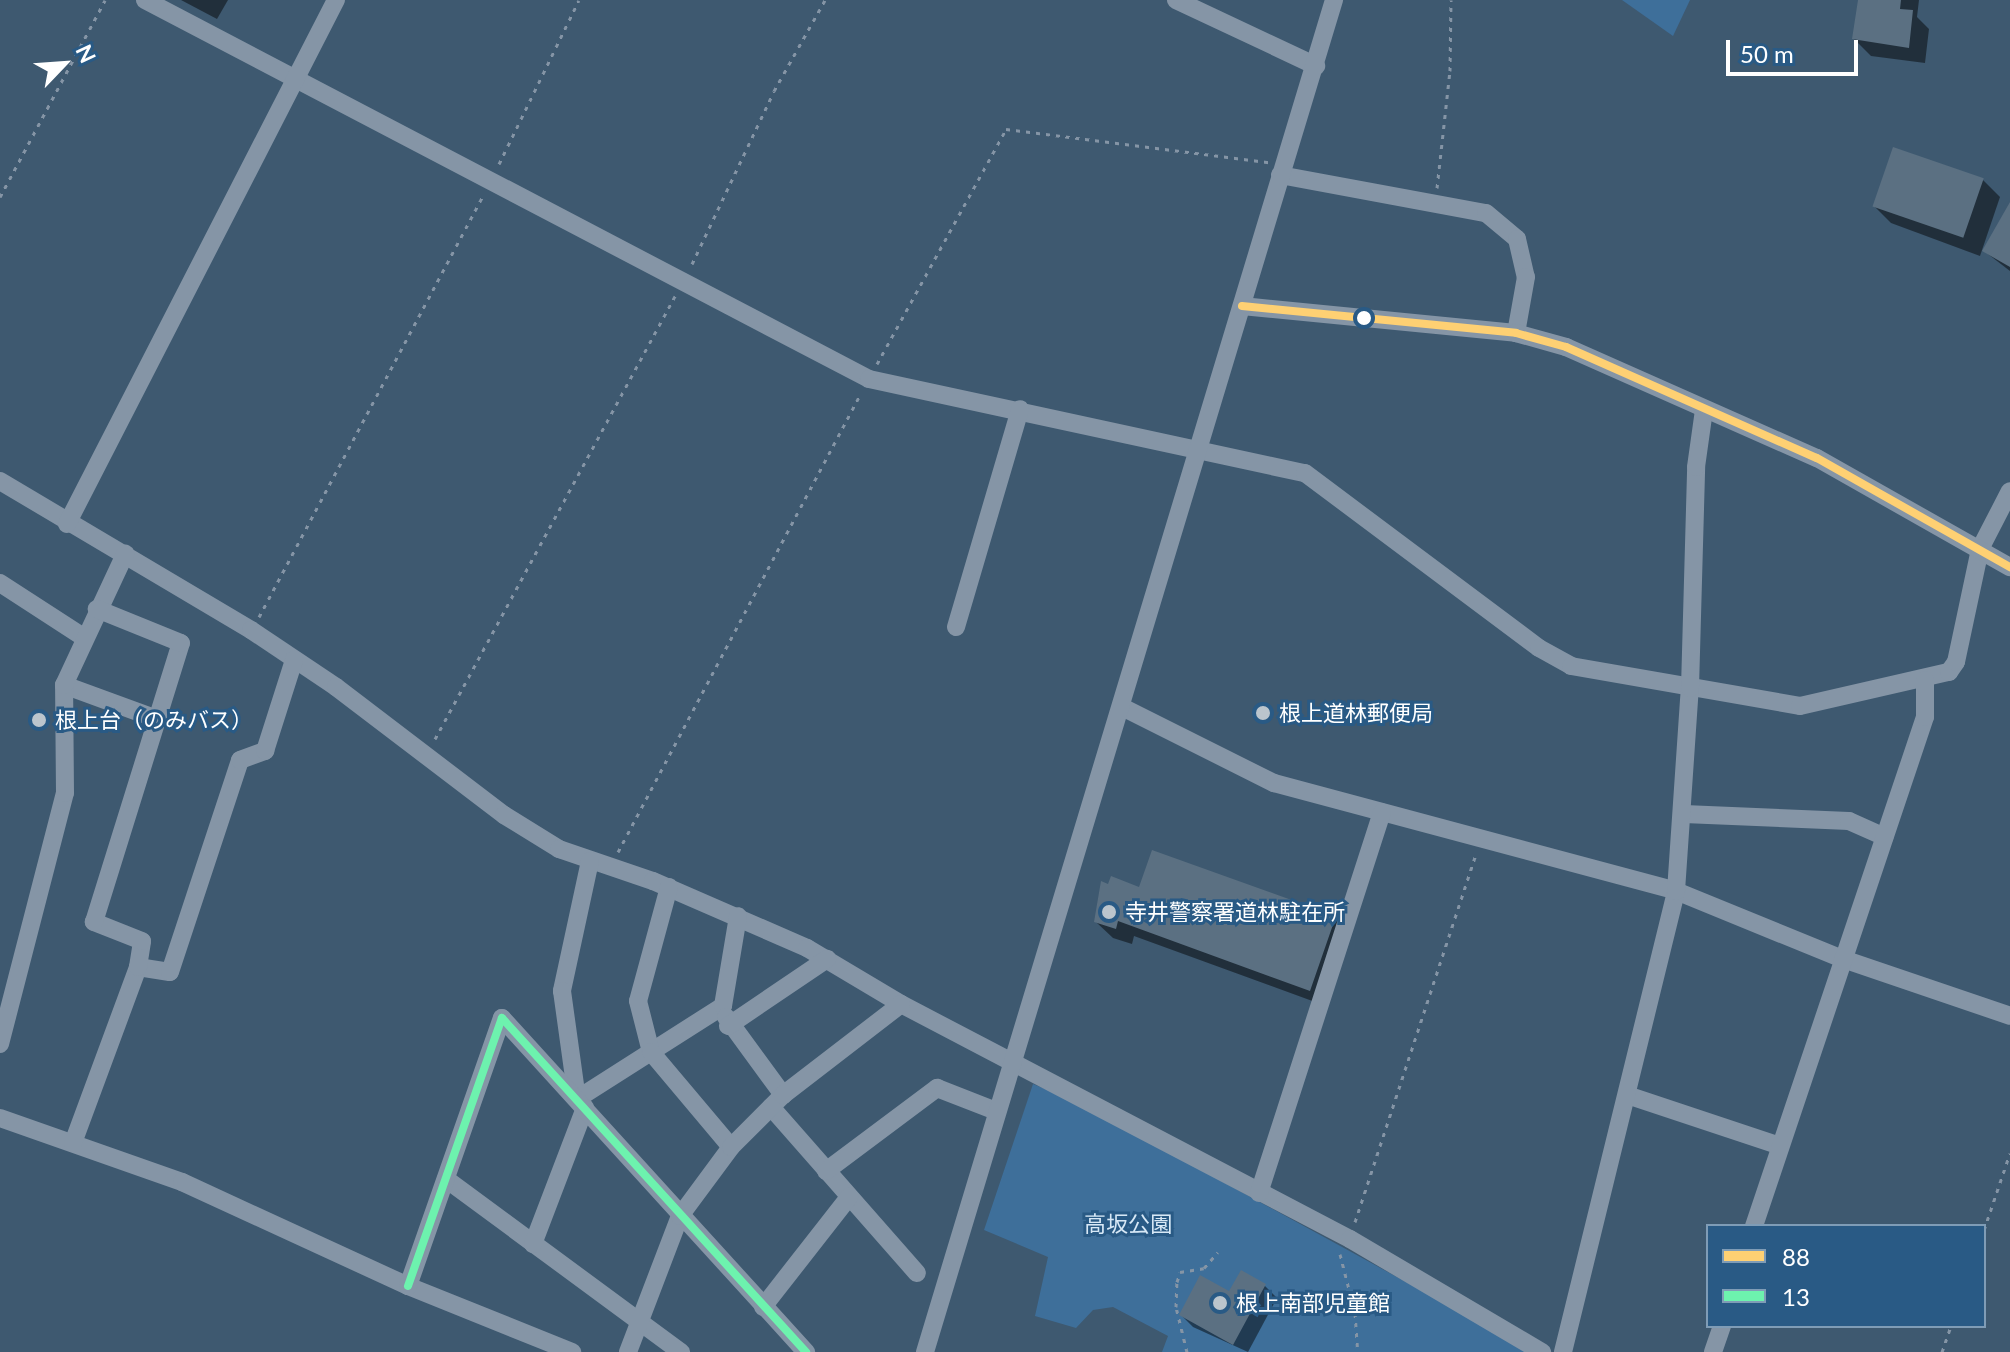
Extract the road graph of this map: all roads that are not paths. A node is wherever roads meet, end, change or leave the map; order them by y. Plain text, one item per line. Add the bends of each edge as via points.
1 (145, 0) edge
2 (336, 0) edge
3 (1176, 0) edge
4 (1334, 0) edge
5 (1316, 66) junction
6 (298, 77) junction
7 (1282, 170) junction
8 (1242, 306) junction
9 (1516, 333) junction
10 (1020, 409) junction
11 (1704, 410) junction
12 (1201, 447) junction
13 (0, 481) edge
14 (2010, 491) edge
15 (67, 524) junction
16 (1980, 549) junction
17 (125, 554) junction
18 (2010, 567) edge
19 (0, 583) edge
20 (97, 609) junction
21 (956, 627) dead end
22 (83, 637) junction
23 (294, 660) junction
24 (1925, 680) junction
25 (64, 685) junction
26 (1690, 688) junction
27 (1122, 707) junction
28 (157, 719) junction
29 (1382, 812) junction
30 (1684, 814) junction
31 (1885, 837) junction
32 (590, 861) junction
33 (669, 887) junction
34 (1676, 891) junction
35 (738, 916) junction
36 (827, 959) junction
37 (1843, 959) junction
38 (138, 967) junction
39 (901, 1004) junction
40 (723, 1006) junction
41 (2010, 1016) edge
42 (728, 1026) junction
43 (0, 1044) edge
44 (651, 1052) junction
45 (1014, 1061) junction
46 (1627, 1095) junction
47 (777, 1101) junction
48 (581, 1103) junction
49 (996, 1111) junction
50 (0, 1118) edge
51 (73, 1143) junction
52 (1780, 1146) junction
53 (731, 1147) junction
54 (826, 1171) junction
55 (446, 1179) junction
56 (1259, 1193) junction
57 (849, 1197) junction
58 (680, 1216) junction
59 (1755, 1224) edge
60 (533, 1244) junction
61 (917, 1273) dead end
62 (408, 1286) junction
63 (763, 1307) junction
64 (637, 1320) junction
65 (1721, 1328) edge
66 (572, 1352) edge
67 (628, 1352) edge
68 (681, 1352) edge
69 (806, 1352) edge
70 (925, 1352) edge
71 (1542, 1352) edge
72 (1563, 1352) edge
73 (1713, 1352) edge

1 - 6 street
2 - 6 street
3 - 5 street
4 - 5 street
5 - 7 street
6 - 10 street via 869,379
6 - 15 street
7 - 8 street
7 - 9 street via 1486,213 1517,239 1526,277
8 - 9 street
8 - 12 street
9 - 11 street via 1617,368
10 - 12 street
10 - 21 street
11 - 16 street via 1817,458
11 - 26 street via 1696,467
12 - 26 street via 1305,473 1539,648 1571,666
12 - 27 street
13 - 15 street
14 - 16 street
15 - 17 street
16 - 18 street
16 - 24 street via 1956,662 1949,672
17 - 20 street
17 - 23 street
19 - 22 street
20 - 22 street
20 - 28 street via 181,643
22 - 25 street
23 - 32 street via 504,815
23 - 38 street via 265,751 240,760 170,972
24 - 26 street via 1800,706
24 - 31 street via 1925,717
25 - 28 street
25 - 43 street via 65,793
26 - 30 street
27 - 29 street via 1274,783
27 - 45 street
28 - 38 street via 94,922 142,941
29 - 34 street
29 - 56 street
30 - 31 street via 1849,821
30 - 34 street
31 - 37 street
32 - 33 street
32 - 48 street via 562,991
33 - 35 street
33 - 44 street via 638,1001
34 - 37 street
34 - 46 street
35 - 36 street
35 - 40 street
36 - 39 street
36 - 42 street
37 - 41 street
37 - 52 street
38 - 51 street
39 - 45 street
39 - 47 street
40 - 42 street
40 - 44 street
42 - 47 street
44 - 48 street
44 - 53 street
45 - 49 street
45 - 56 street
46 - 52 street
46 - 72 street
47 - 53 street
47 - 54 street
48 - 55 street via 502,1018
48 - 58 street
48 - 60 street
49 - 54 street via 937,1088
49 - 70 street
50 - 51 street
51 - 62 street via 182,1182
52 - 59 street
53 - 58 street
54 - 57 street
55 - 60 street
55 - 62 street
56 - 71 street
57 - 61 street
57 - 63 street
58 - 63 street
58 - 64 street
60 - 64 street
62 - 66 street
63 - 69 street
64 - 67 street
64 - 68 street
65 - 73 street

